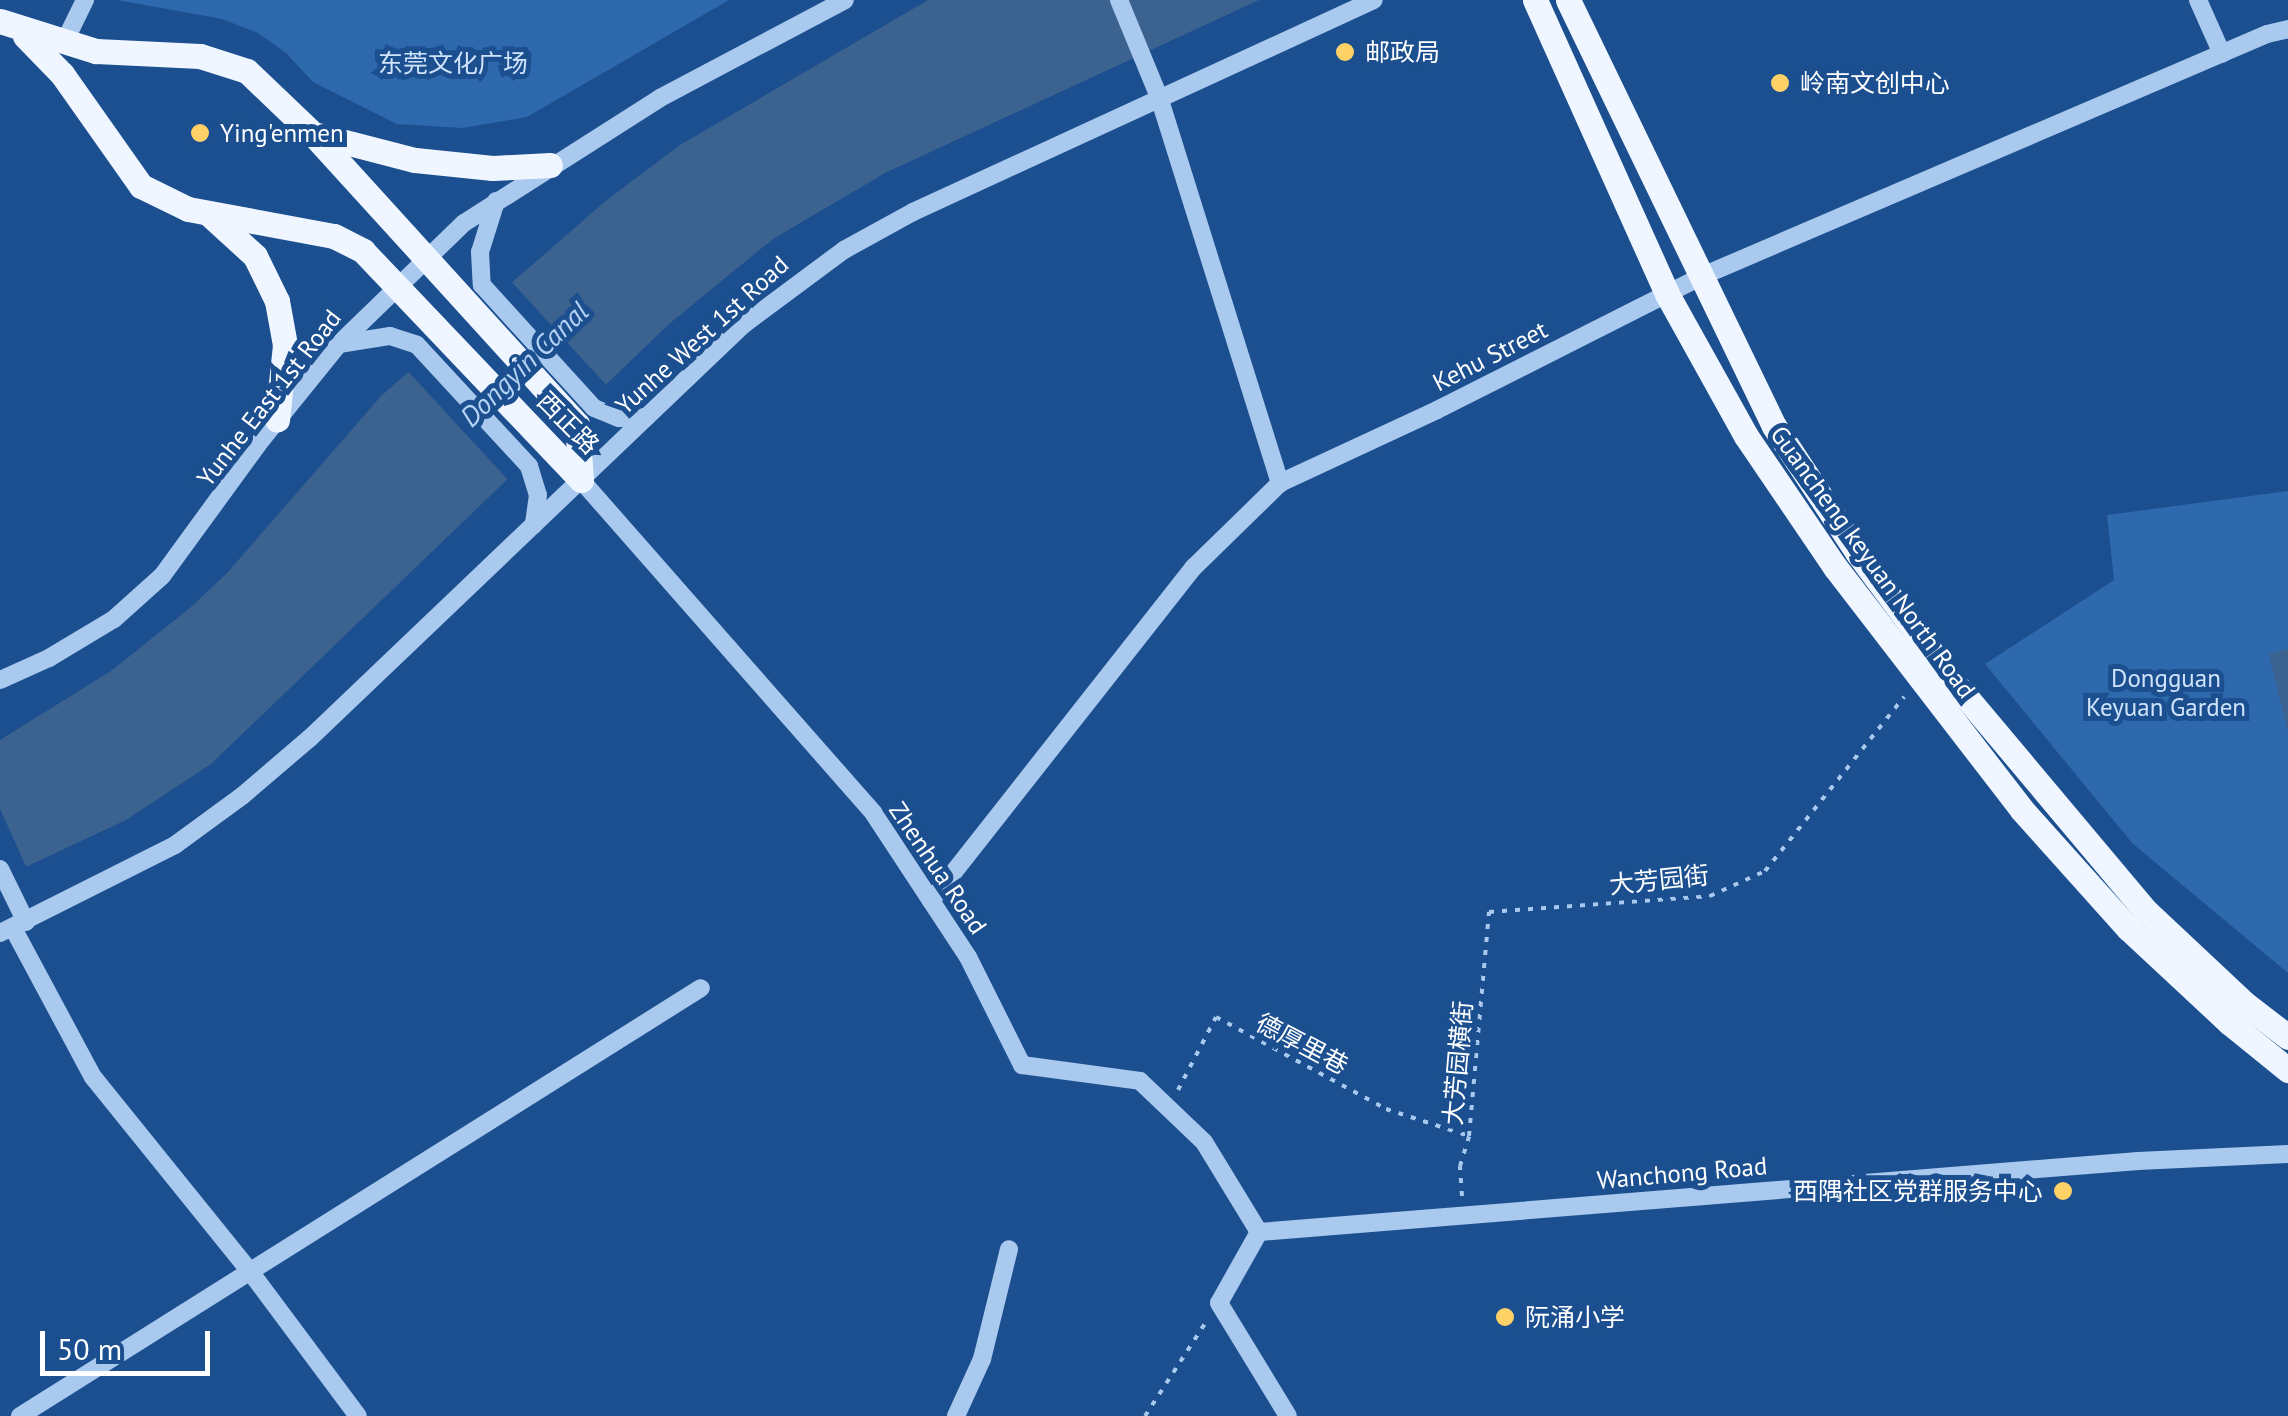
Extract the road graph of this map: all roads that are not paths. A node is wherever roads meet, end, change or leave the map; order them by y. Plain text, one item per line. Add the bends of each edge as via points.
1 (84, 0) edge
2 (845, 0) edge
3 (1118, 0) edge
4 (1374, 0) edge
5 (1535, 0) edge
6 (1568, 0) edge
7 (2198, 0) edge
8 (2288, 18) edge
9 (8, 25) edge
10 (2288, 29) edge
11 (2267, 34) junction
12 (64, 43) junction
13 (2222, 54) junction
14 (1159, 97) junction
15 (313, 134) junction
16 (550, 165) junction
17 (496, 201) junction
18 (209, 214) junction
19 (424, 259) junction
20 (1700, 278) junction
21 (398, 285) junction
22 (474, 293) junction
23 (1667, 294) junction
24 (339, 344) junction
25 (585, 416) junction
26 (646, 417) junction
27 (278, 420) junction
28 (539, 458) junction
29 (581, 480) junction
30 (1280, 483) junction
31 (534, 526) junction
32 (0, 680) edge
33 (0, 869) edge
34 (931, 901) junction
35 (14, 922) edge
36 (700, 988) dead end
37 (2288, 1037) edge
38 (2288, 1070) edge
39 (2288, 1154) edge
40 (1259, 1232) junction
41 (1009, 1250) dead end
42 (250, 1270) junction
43 (20, 1416) edge
44 (358, 1416) edge
45 (956, 1416) edge
46 (1288, 1416) edge

1 - 12 street
2 - 16 street, Yunhe East 1st Road
3 - 14 street
4 - 14 street, Yunhe West 1st Road
5 - 23 main road, Guancheng keyuan North Road
6 - 20 main road, Guancheng keyuan North Road
7 - 13 street
8 - 11 street
9 - 12 main road, 西正路
9 - 18 main road, 西正路 via 62,74 140,186
10 - 11 street
11 - 13 street, Kehu Street
12 - 15 main road, 西正路 via 226,61 247,70
13 - 20 street, Kehu Street
14 - 26 street, Yunhe West 1st Road via 844,250 743,325
14 - 30 street
15 - 16 main road via 415,160 492,168
15 - 19 main road, 西正路
16 - 17 street, Yunhe East 1st Road
17 - 19 street, Yunhe East 1st Road
17 - 22 street
18 - 21 main road, 西正路 via 349,241
18 - 27 main road via 255,256 278,302 285,345
19 - 21 street, Yunhe East 1st Road
19 - 22 main road, 西正路
20 - 23 street, Kehu Street
20 - 37 main road, Guancheng keyuan North Road via 1774,426 1951,679 2146,910
21 - 24 street, Yunhe East 1st Road
21 - 28 main road, 西正路 via 438,326
22 - 25 main road, 西正路
23 - 30 street, Kehu Street
23 - 38 main road, Guancheng keyuan North Road via 1746,436 1834,567 2022,810 2128,928
24 - 27 street, Yunhe East 1st Road
24 - 28 street via 390,336 417,344
25 - 26 street
25 - 29 main road, 西正路
26 - 29 street, Yunhe West 1st Road
27 - 32 street, Yunhe East 1st Road via 162,576 114,619
28 - 29 main road, 西正路
28 - 31 street
29 - 31 street, Yunhe West 1st Road
29 - 34 street, Zhenhua Road via 874,814
30 - 34 street, Kehu Street via 1193,568
31 - 35 street, Yunhe West 1st Road via 242,796 175,845
33 - 35 street
34 - 40 street, Zhenhua Road via 968,957 1022,1066 1140,1081 1204,1142
35 - 42 street via 92,1076
36 - 42 street
39 - 40 street, Wanchong Road
40 - 46 street via 1219,1303
41 - 45 street via 982,1359
42 - 43 street
42 - 44 street

